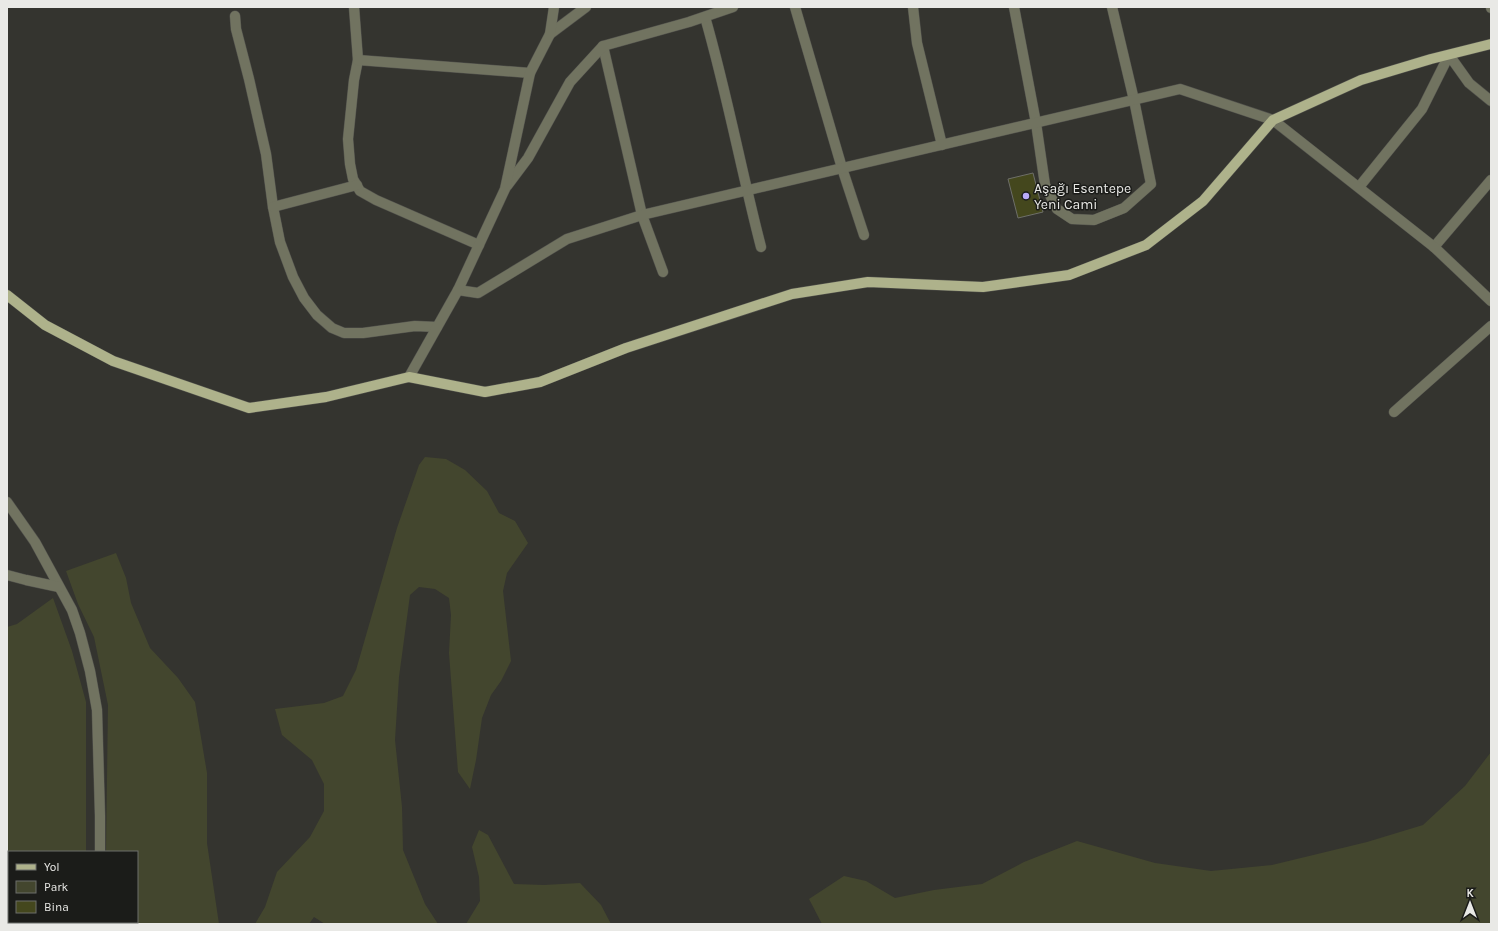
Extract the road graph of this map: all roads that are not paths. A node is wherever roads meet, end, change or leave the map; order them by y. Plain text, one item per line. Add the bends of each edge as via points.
1 (354, 7) edge
2 (554, 7) edge
3 (586, 7) edge
4 (733, 7) edge
5 (795, 7) edge
6 (913, 7) edge
7 (1014, 7) edge
8 (1112, 7) edge
9 (235, 16) dead end
10 (705, 17) junction
11 (550, 34) junction
12 (1491, 44) edge
13 (603, 46) junction
14 (1449, 55) junction
15 (358, 60) junction
16 (530, 73) junction
17 (1134, 100) junction
18 (1491, 101) edge
19 (1273, 120) junction
20 (1036, 123) junction
21 (942, 145) junction
22 (842, 168) junction
23 (1491, 180) edge
24 (357, 185) junction
25 (1359, 187) junction
26 (505, 189) junction
27 (746, 191) junction
28 (273, 207) junction
29 (642, 216) junction
30 (864, 235) dead end
31 (479, 245) junction
32 (761, 247) dead end
33 (1434, 247) junction
34 (663, 272) dead end
35 (458, 290) junction
36 (7, 295) edge
37 (1491, 301) edge
38 (1491, 326) edge
39 (437, 327) junction
40 (409, 377) junction
41 (1394, 412) dead end
42 (7, 502) edge
43 (7, 574) edge
44 (59, 587) junction
45 (100, 851) edge

1 - 15 street
2 - 11 street
3 - 11 street
4 - 10 street
5 - 22 street
6 - 21 street via 918,43
7 - 20 street
8 - 17 street
9 - 28 street via 266,154
10 - 13 street
10 - 27 street via 719,65
11 - 16 street
12 - 14 main road
13 - 26 street via 570,82 528,158
13 - 29 street
14 - 18 street via 1469,83
14 - 19 main road via 1361,80
14 - 25 street via 1422,109
15 - 16 street
15 - 24 street via 348,139 350,164
16 - 26 street
17 - 19 street via 1180,89
17 - 20 street
17 - 20 street via 1151,184 1124,208 1094,220 1072,219 1057,210 1045,185
19 - 25 street
19 - 40 main road via 1203,201 1146,245 1069,275 983,287 868,282 792,294 626,348 540,382 485,392
20 - 21 street
21 - 22 street
22 - 27 street
22 - 30 street
23 - 33 street
24 - 28 street
24 - 31 street via 360,191 376,200
25 - 33 street
26 - 31 street
27 - 29 street
27 - 32 street
28 - 39 street via 280,242 293,277 317,315 332,328 344,333 363,333 415,326
29 - 34 street
29 - 35 street via 567,239 478,293
31 - 35 street
33 - 37 street
35 - 39 street
36 - 40 main road via 45,325 114,361 249,408 326,396
38 - 41 street
39 - 40 street
42 - 44 street via 35,542
43 - 44 street
44 - 45 street via 72,610 80,633 98,710

